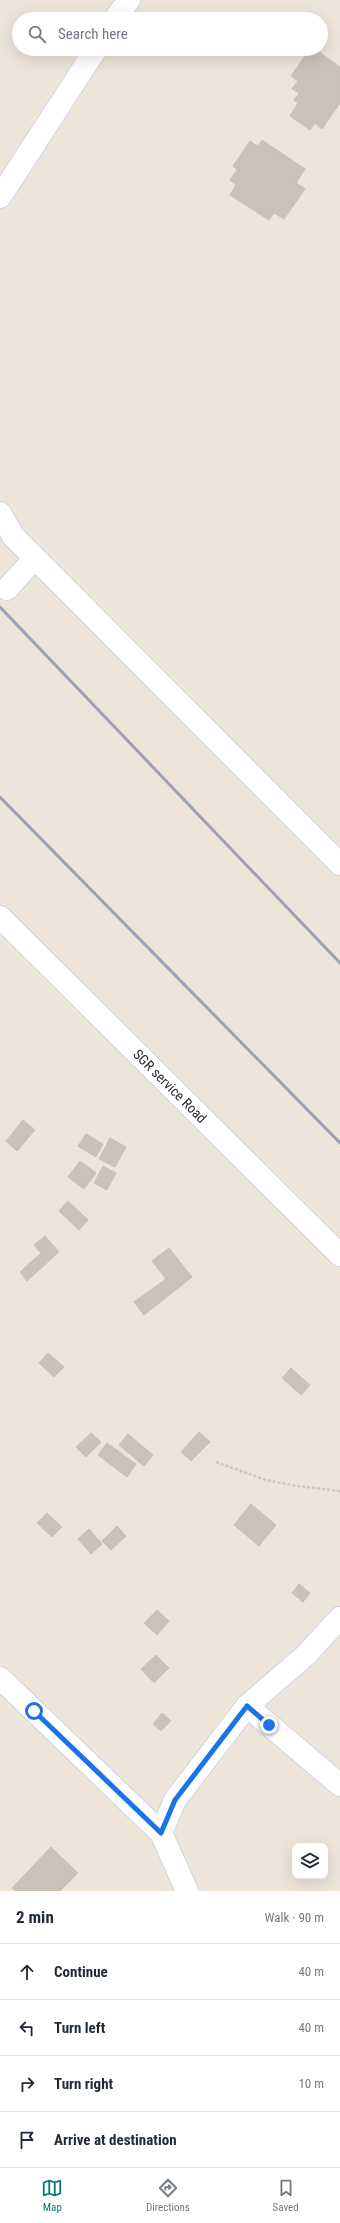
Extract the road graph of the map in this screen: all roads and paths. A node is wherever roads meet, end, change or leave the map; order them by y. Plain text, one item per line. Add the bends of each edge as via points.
1 (129, 0) edge
2 (120, 12) edge
3 (91, 56) edge
4 (0, 197) edge
5 (0, 513) edge
6 (35, 558) junction
7 (7, 589) dead end
8 (340, 864) edge
9 (0, 917) edge
10 (340, 1255) edge
11 (216, 1462) dead end
12 (340, 1490) edge
13 (340, 1618) edge
14 (0, 1678) edge
15 (247, 1706) junction
16 (340, 1785) edge
17 (161, 1833) junction
18 (187, 1891) edge

1 - 2 street
3 - 4 street
5 - 6 street via 13,536
6 - 7 street
6 - 8 street
9 - 10 street, SGR service Road
11 - 12 path via 266,1480
13 - 15 street via 306,1655
14 - 17 street
15 - 16 street
15 - 17 street via 175,1800
17 - 18 street

